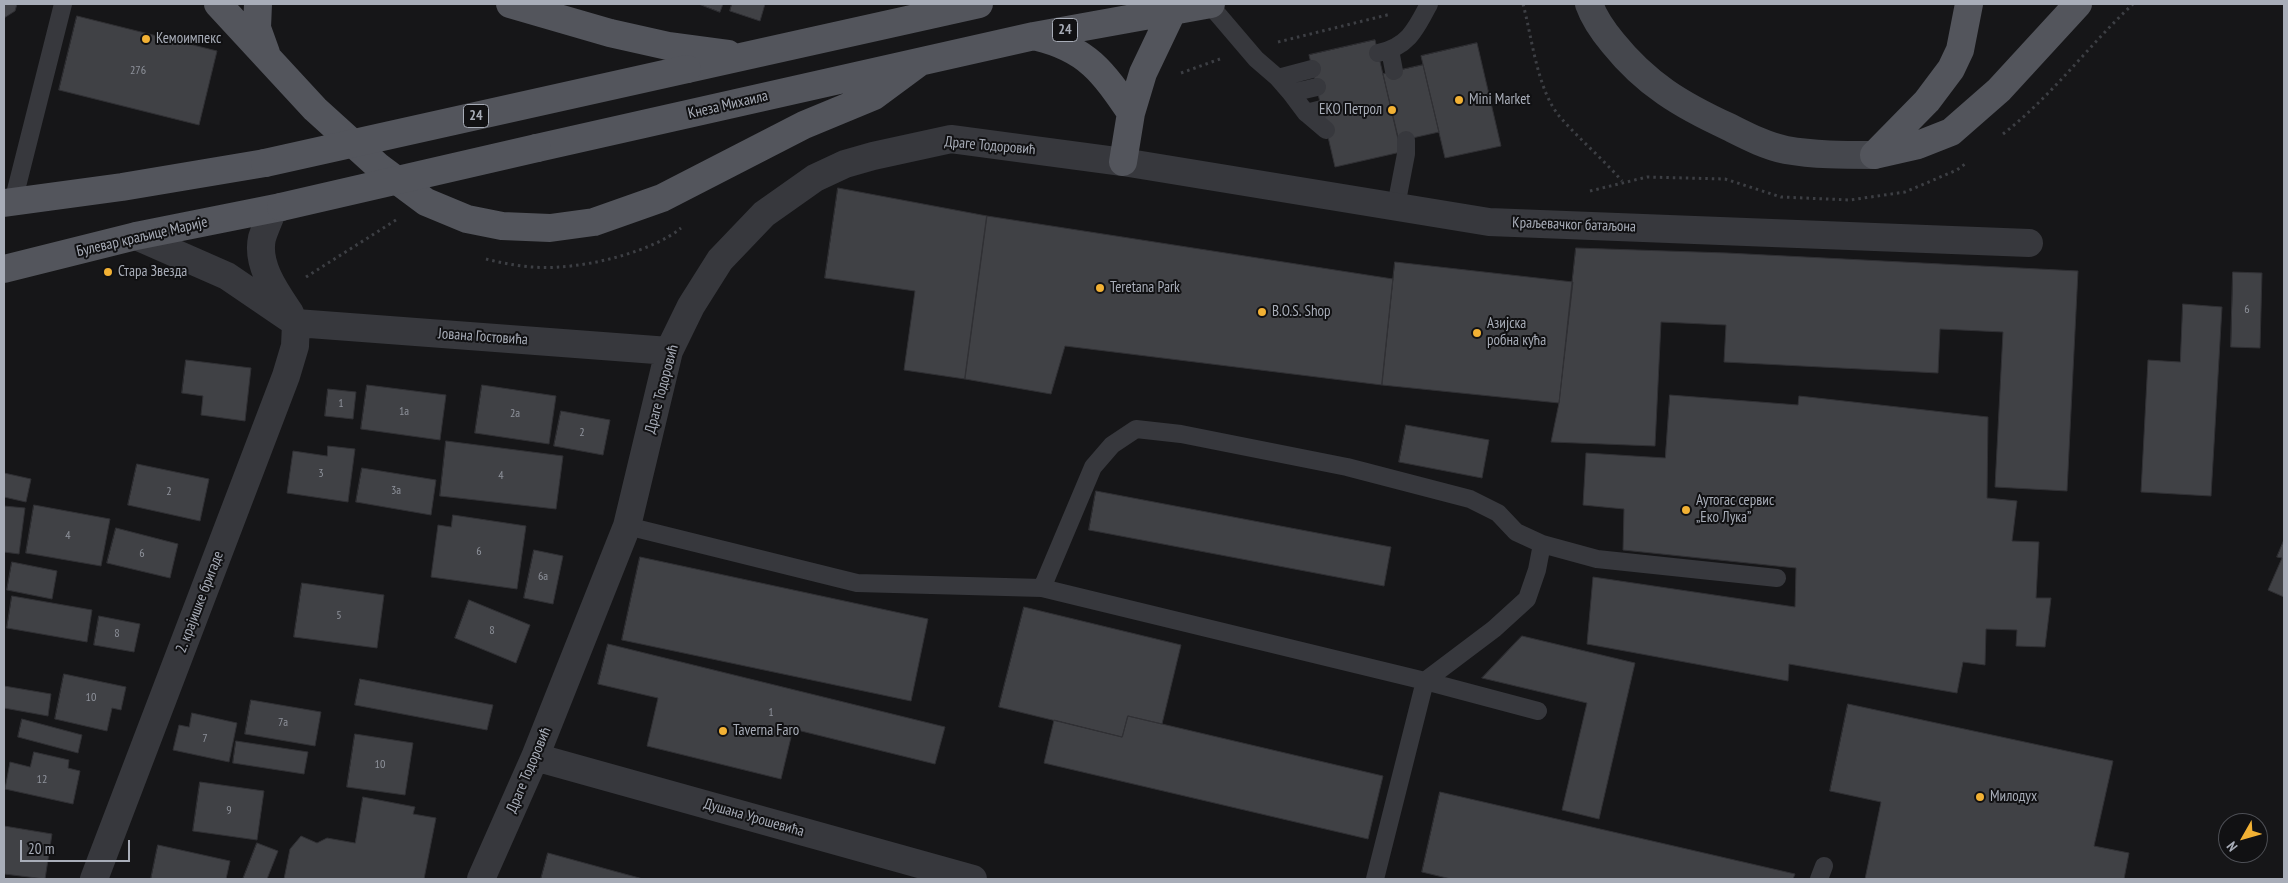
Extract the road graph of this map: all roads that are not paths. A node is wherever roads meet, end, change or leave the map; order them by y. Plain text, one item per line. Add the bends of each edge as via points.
1 (63, 4) edge
2 (218, 4) edge
3 (258, 4) edge
4 (510, 4) edge
5 (979, 4) edge
6 (1210, 4) edge
7 (1429, 4) edge
8 (1588, 4) edge
9 (1969, 4) edge
10 (2078, 4) edge
11 (1173, 10) junction
12 (1034, 36) junction
13 (267, 56) junction
14 (747, 56) junction
15 (920, 62) junction
16 (1388, 62) dead end
17 (1312, 69) dead end
18 (1278, 78) junction
19 (1317, 87) dead end
20 (1291, 93) junction
21 (1131, 113) junction
22 (1326, 130) dead end
23 (1406, 140) dead end
24 (1874, 155) junction
25 (1123, 162) junction
26 (8, 202) edge
27 (1396, 206) junction
28 (277, 208) junction
29 (136, 236) junction
30 (2029, 243) dead end
31 (4, 269) edge
32 (296, 323) junction
33 (669, 351) junction
34 (628, 526) junction
35 (1542, 544) junction
36 (1777, 578) dead end
37 (1042, 588) junction
38 (1425, 681) junction
39 (1538, 711) dead end
40 (535, 757) junction
41 (94, 879) edge
42 (481, 879) edge
43 (973, 879) edge
44 (1375, 879) edge

1 - 26 lane
2 - 13 main road
3 - 13 main road via 257,28
4 - 14 main road via 610,34 668,46
5 - 14 main road, 24
6 - 11 main road, 24
6 - 18 lane via 1256,59
7 - 16 lane
8 - 24 street via 1604,32 1629,63 1665,94 1691,110 1785,149 1834,155
9 - 24 main road via 1960,50 1951,69 1927,101
10 - 24 main road via 1999,90 1951,132 1918,145
11 - 12 main road, 24
11 - 21 main road via 1143,73
12 - 15 main road, 24
12 - 21 main road via 1061,43 1087,59 1111,83
13 - 15 main road via 342,134 426,202 467,219 502,226 550,228 594,222 662,198 804,124 874,96
14 - 26 main road, 24, bridge via 265,163
15 - 28 main road, Кнеза Михаила / 24, bridge
17 - 18 lane
18 - 20 lane
19 - 20 lane
20 - 22 lane via 1314,111
21 - 25 main road
23 - 27 lane
25 - 27 street, Краљевачког батаљона
25 - 33 street, Драге Тодоровић via 951,139 845,164 788,195 740,237 706,281
27 - 30 street, Краљевачког батаљона via 1489,222
28 - 29 main road, Булевар краљице Марије / 24
28 - 32 street via 262,239 263,258 267,274
29 - 31 main road, Булевар краљице Марије / 24
29 - 32 street via 227,276
32 - 33 street, Јована Гостовића
32 - 41 street, 2. крајишке бригаде via 295,346 286,376
33 - 34 street, Драге Тодоровић
34 - 37 lane via 857,583
34 - 40 street, Драге Тодоровић
35 - 36 lane via 1597,559
35 - 37 lane via 1516,532 1498,513 1470,500 1347,467 1181,434 1136,429 1112,445 1093,467
35 - 38 lane via 1527,599 1494,629
37 - 38 lane
38 - 39 lane
38 - 44 lane
40 - 42 street, Драге Тодоровић
40 - 43 street, Душана Урошевића

